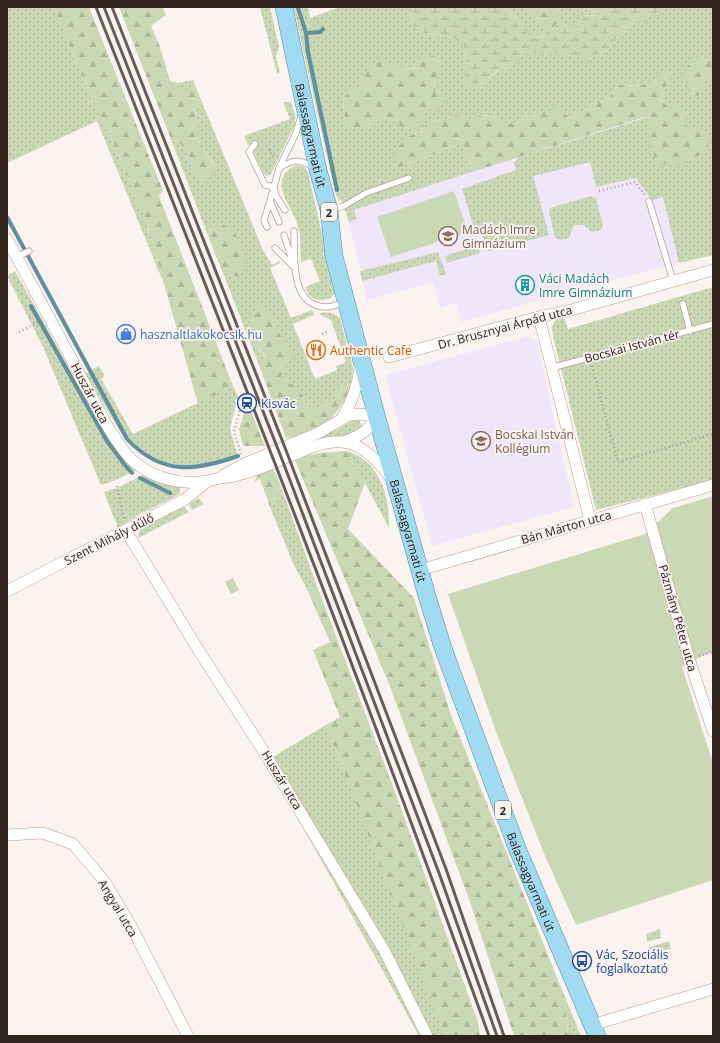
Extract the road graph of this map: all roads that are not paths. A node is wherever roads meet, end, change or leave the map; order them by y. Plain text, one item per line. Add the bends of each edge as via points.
1 (284, 7) edge
2 (304, 100) junction
3 (255, 144) dead end
4 (279, 168) junction
5 (318, 170) junction
6 (409, 178) dead end
7 (274, 187) junction
8 (270, 201) junction
9 (648, 201) road end
10 (285, 210) dead end
11 (329, 210) junction
12 (279, 222) dead end
13 (267, 227) dead end
14 (294, 231) dead end
15 (284, 235) dead end
16 (7, 239) edge
17 (275, 248) dead end
18 (29, 251) dead end
19 (20, 256) junction
20 (295, 268) junction
21 (713, 270) edge
22 (673, 281) junction
23 (346, 302) junction
24 (683, 304) dead end
25 (539, 317) junction
26 (713, 324) edge
27 (690, 331) junction
28 (361, 354) junction
29 (389, 358) dead end
30 (551, 368) junction
31 (342, 418) junction
32 (377, 418) junction
33 (343, 442) junction
34 (220, 478) junction
35 (208, 481) junction
36 (395, 483) junction
37 (713, 485) edge
38 (645, 504) junction
39 (590, 520) junction
40 (126, 531) junction
41 (420, 570) junction
42 (7, 591) edge
43 (713, 731) edge
44 (7, 835) edge
45 (713, 989) edge
46 (595, 1031) edge
47 (188, 1036) edge
48 (427, 1036) edge

1 - 2 main road, Balassagyarmati út / 2
2 - 4 lane via 296,133
2 - 5 main road, Balassagyarmati út / 2
3 - 7 lane via 249,152 265,185
4 - 5 lane via 290,161 298,160
4 - 7 lane
5 - 11 main road, Balassagyarmati út / 2
6 - 11 lane via 366,193 344,206
7 - 8 lane
7 - 10 lane via 276,196
8 - 12 lane
8 - 13 lane via 264,220
9 - 22 lane
11 - 23 main road, Balassagyarmati út / 2 via 334,256
14 - 20 lane
15 - 20 lane
16 - 19 street, Huszár utca
17 - 20 lane
18 - 19 lane
19 - 35 street, Huszár utca via 121,448 143,468 164,478 184,482
20 - 23 lane via 296,281 306,299 315,305 327,307
21 - 22 street, Dr. Brusznyai Árpád utca
22 - 25 street, Dr. Brusznyai Árpád utca
23 - 28 main road, Balassagyarmati út / 2
24 - 27 lane
25 - 29 street, Dr. Brusznyai Árpád utca
25 - 30 street
26 - 27 lane, Bocskai István tér
27 - 30 lane, Bocskai István tér
28 - 31 street, Huszár utca via 356,390
28 - 32 main road, Balassagyarmati út / 2
30 - 39 street
31 - 32 street, Huszár utca via 355,413
31 - 34 street, Huszár utca via 322,432 244,464
32 - 33 street, Huszár utca via 362,434
32 - 36 main road, Balassagyarmati út / 2
33 - 34 street, Huszár utca via 313,447 238,476
33 - 36 street, Huszár utca via 368,453
34 - 35 street, Huszár utca
35 - 40 street, Szent Mihály dűlő via 184,500
36 - 41 main road, Balassagyarmati út / 2
37 - 38 street, Bán Márton utca
38 - 39 street, Bán Márton utca
38 - 43 street, Pázmány Péter utca via 689,659
39 - 41 street, Bán Márton utca
40 - 42 street, Szent Mihály dűlő
40 - 48 street, Huszár utca via 384,950
41 - 46 main road, Balassagyarmati út / 2 via 443,648 518,848
44 - 47 street, Angyal utca via 43,834 73,844 105,882 131,926
45 - 46 street

